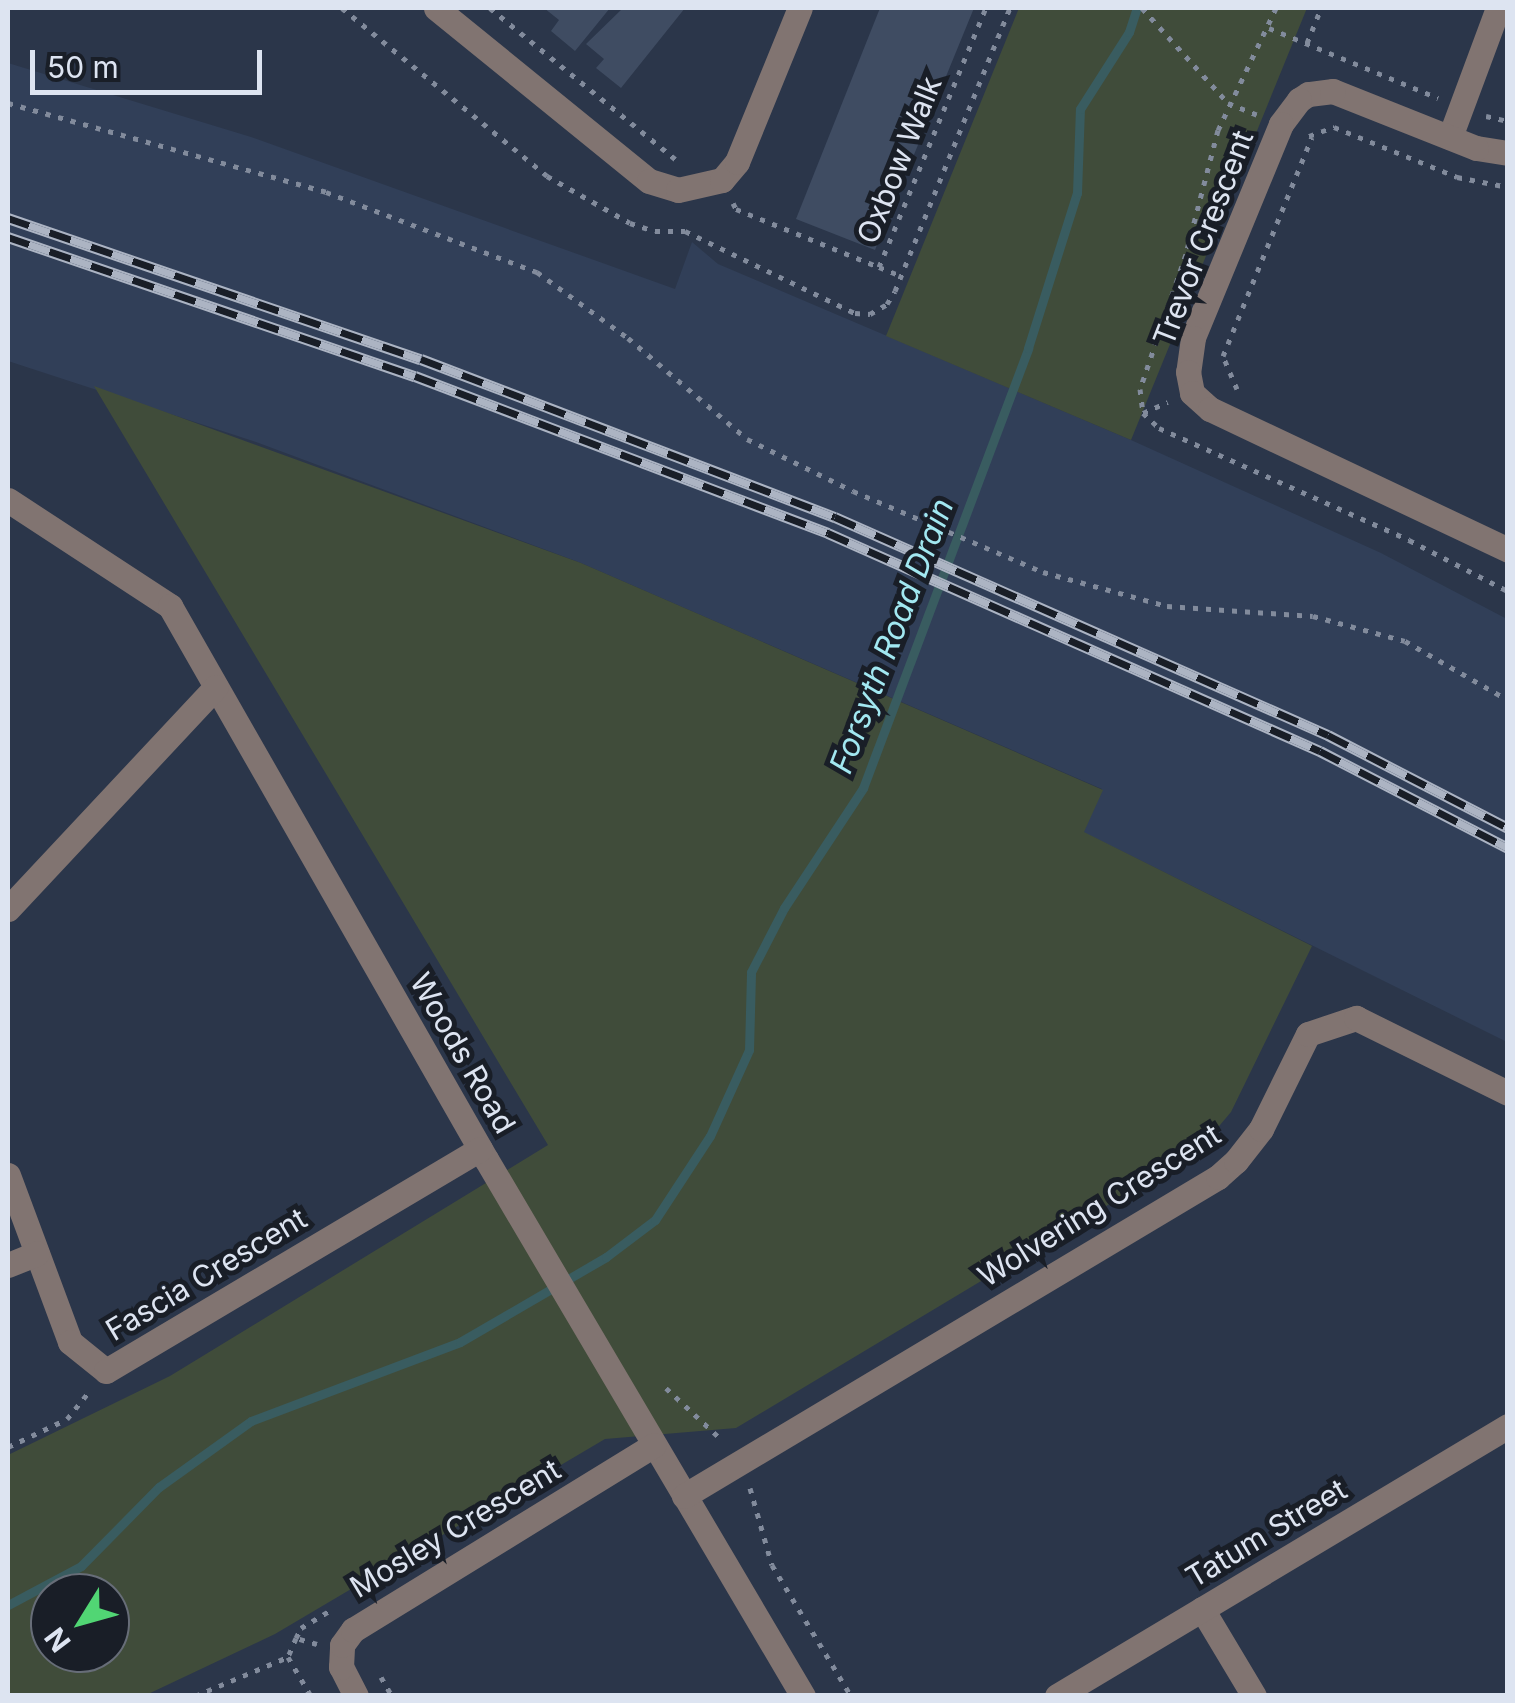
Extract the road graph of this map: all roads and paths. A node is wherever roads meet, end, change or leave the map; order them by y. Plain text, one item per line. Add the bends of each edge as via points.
1 (436, 8) edge
2 (490, 8) edge
3 (800, 8) edge
4 (986, 8) edge
5 (1142, 8) edge
6 (1276, 8) edge
7 (1322, 8) edge
8 (1498, 8) edge
9 (1269, 28) junction
10 (1307, 43) junction
11 (8, 103) edge
12 (1228, 103) junction
13 (1458, 106) junction
14 (1508, 121) edge
15 (1281, 124) junction
16 (1312, 137) junction
17 (1450, 137) junction
18 (1508, 154) edge
19 (678, 160) dead end
20 (722, 180) junction
21 (1508, 187) edge
22 (879, 267) junction
23 (901, 276) dead end
24 (1238, 392) dead end
25 (8, 500) edge
26 (1508, 550) edge
27 (1508, 591) edge
28 (216, 688) junction
29 (1508, 700) edge
30 (8, 910) edge
31 (1508, 1093) edge
32 (483, 1154) junction
33 (8, 1175) edge
34 (37, 1253) junction
35 (8, 1265) edge
36 (106, 1371) junction
37 (666, 1388) dead end
38 (1508, 1426) edge
39 (717, 1432) dead end
40 (654, 1445) junction
41 (8, 1447) edge
42 (750, 1488) dead end
43 (684, 1496) junction
44 (1202, 1609) junction
45 (296, 1638) dead end
46 (288, 1657) junction
47 (195, 1696) edge
48 (311, 1696) edge
49 (356, 1696) edge
50 (803, 1696) edge
51 (851, 1696) edge
52 (1057, 1696) edge
53 (1254, 1696) edge

1 - 20 street via 649,181 678,190
2 - 19 path
3 - 20 street via 737,162
4 - 22 path, Oxbow Walk
5 - 12 path
6 - 9 path
7 - 10 path
8 - 13 street
9 - 10 path
9 - 12 path
10 - 13 path
11 - 29 path via 326,192 537,272 747,439 1043,572 1168,606 1332,621 1405,641
12 - 15 path
12 - 27 path via 1140,389 1143,413 1160,428
13 - 14 path
13 - 17 street
15 - 16 path
15 - 17 street, Trevor Crescent via 1308,94 1333,91
15 - 26 street, Trevor Crescent via 1193,338 1192,392 1219,414
16 - 21 path via 1334,127 1457,177
16 - 24 path via 1223,356
17 - 18 street, Trevor Crescent
20 - 22 path, Oxbow Walk via 736,209
22 - 23 path
25 - 28 street, Woods Road via 170,606
28 - 30 street
28 - 32 street, Woods Road
31 - 43 street, Wolvering Crescent via 1356,1018 1308,1034 1249,1148 1218,1176
32 - 36 street, Fascia Crescent
32 - 40 street, Woods Road
33 - 34 street, Fascia Crescent
34 - 35 street
34 - 36 street, Fascia Crescent via 70,1342
36 - 41 path via 67,1419
37 - 39 path
38 - 44 street, Tatum Street
40 - 43 street, Woods Road
40 - 49 street, Mosley Crescent via 353,1630 342,1645 341,1667
42 - 51 path via 772,1565
43 - 50 street, Woods Road
44 - 52 street, Tatum Street
44 - 53 street
45 - 46 path
46 - 47 path
46 - 48 path

